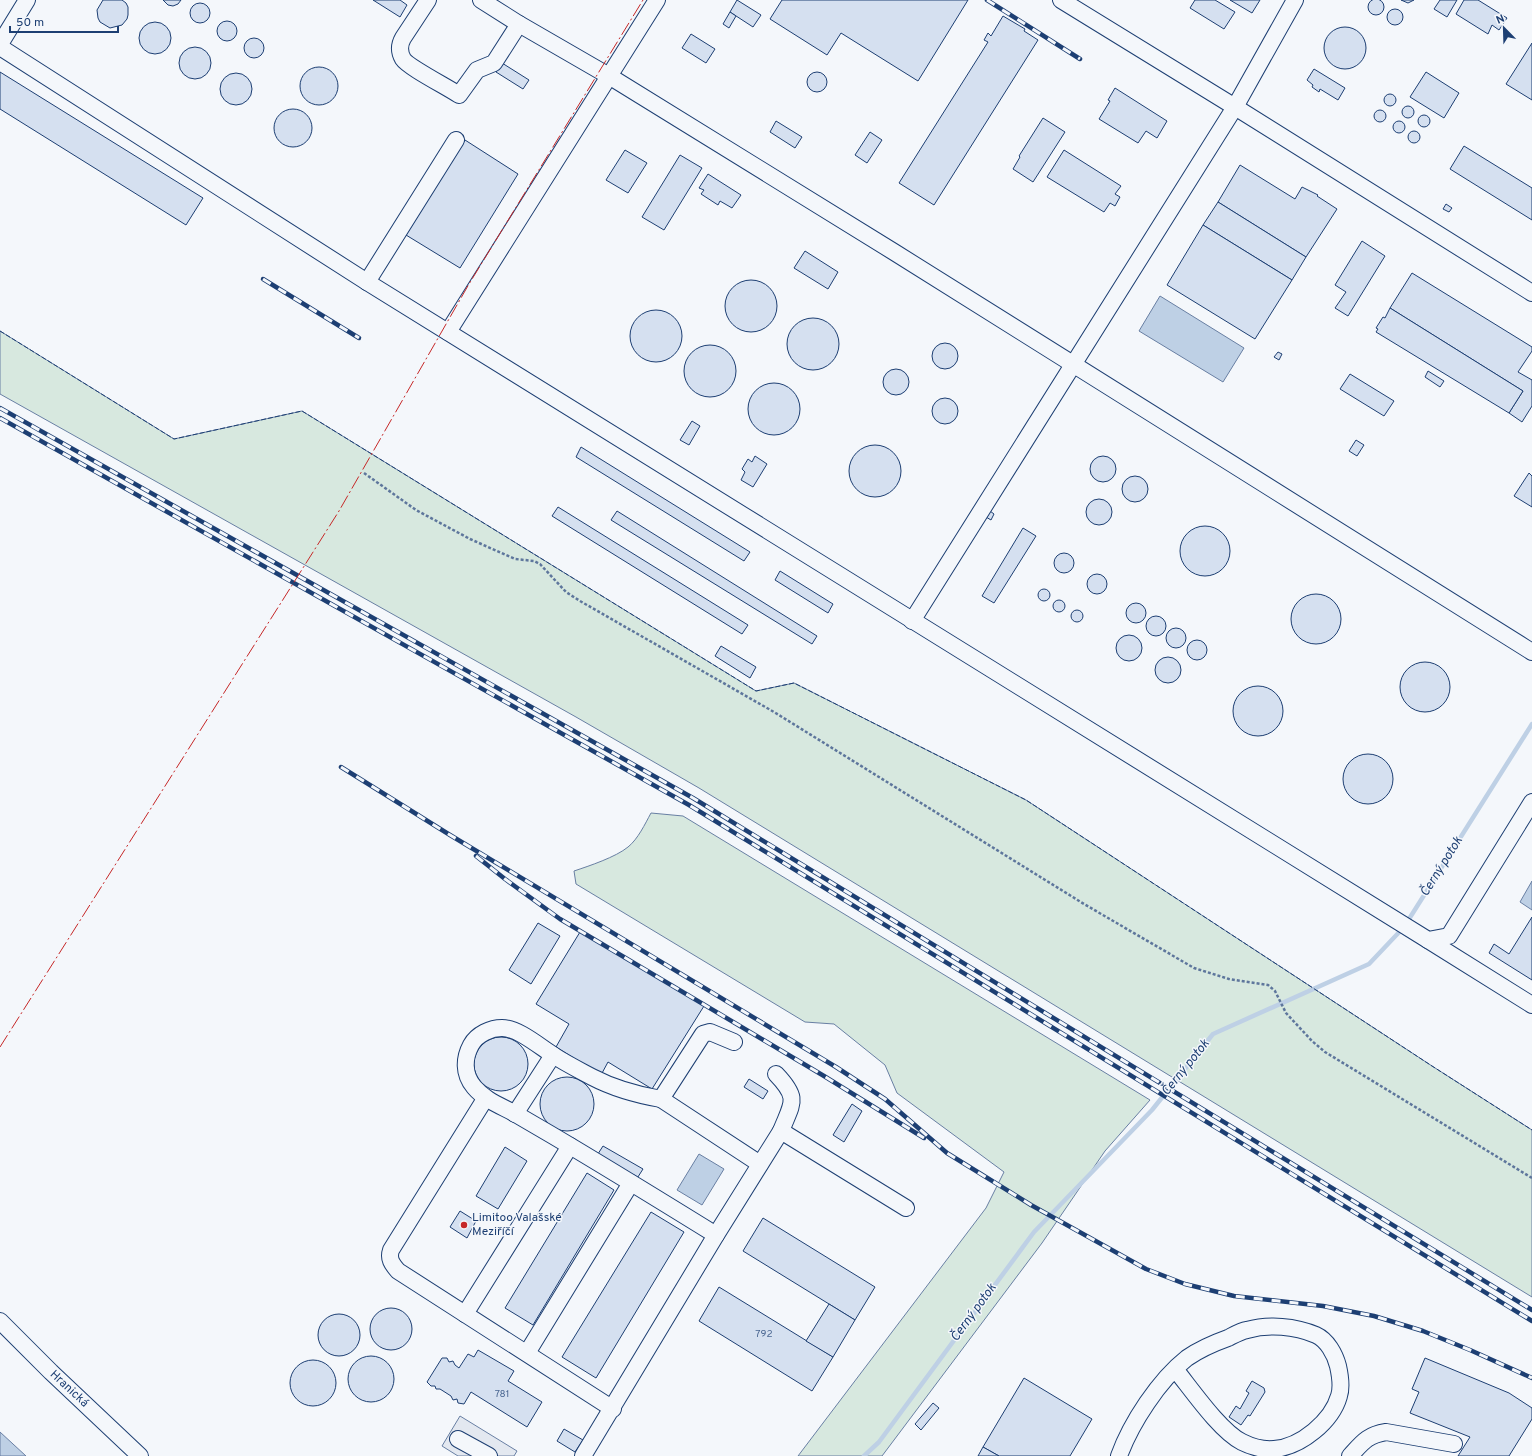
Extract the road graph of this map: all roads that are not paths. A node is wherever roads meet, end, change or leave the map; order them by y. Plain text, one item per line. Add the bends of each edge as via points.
1 (27, 0) edge
2 (428, 0) edge
3 (482, 0) edge
4 (657, 0) edge
5 (1061, 0) edge
6 (1295, 0) edge
7 (519, 24) junction
8 (0, 46) edge
9 (609, 76) junction
10 (1234, 107) junction
11 (456, 140) dead end
12 (367, 282) junction
13 (1532, 293) edge
14 (448, 332) junction
15 (1073, 364) junction
16 (912, 621) junction
17 (1530, 647) edge
18 (1532, 802) edge
19 (1428, 940) junction
20 (1532, 1005) edge
21 (734, 1042) dead end
22 (553, 1055) junction
23 (776, 1074) dead end
24 (485, 1099) junction
25 (661, 1099) junction
26 (515, 1114) junction
27 (781, 1132) junction
28 (570, 1146) junction
29 (760, 1164) junction
30 (631, 1183) junction
31 (906, 1208) dead end
32 (716, 1235) junction
33 (465, 1314) junction
34 (0, 1321) edge
35 (527, 1353) junction
36 (1175, 1369) junction
37 (613, 1409) junction
38 (458, 1439) dead end
39 (1454, 1444) dead end
40 (140, 1456) edge
41 (489, 1456) edge
42 (584, 1456) edge
43 (1119, 1456) edge
44 (1350, 1456) edge

1 - 8 street
2 - 7 street via 402,38 400,53 405,62 460,95 477,70 494,63
3 - 7 street
4 - 9 street
5 - 10 street
6 - 10 street
7 - 9 street
8 - 12 street
9 - 14 street
9 - 15 street
10 - 13 street
10 - 15 street
11 - 12 street
12 - 14 street
14 - 16 street
15 - 16 street
15 - 17 street
16 - 19 street
18 - 19 street via 1449,936
19 - 20 street
21 - 25 street via 710,1032 703,1034
22 - 24 street via 515,1031 504,1028 492,1029 482,1034 467,1052 465,1064 473,1086
22 - 25 street via 594,1078 638,1095
22 - 26 street
23 - 27 street via 791,1092 792,1098
24 - 26 street
24 - 33 street via 389,1255 398,1271
25 - 29 street
26 - 28 street
27 - 29 street
27 - 31 street
28 - 30 street
28 - 33 street
29 - 32 street
30 - 32 street
30 - 35 street
32 - 37 street
33 - 35 street
34 - 40 street, Hranická
35 - 37 street
36 - 36 street via 1221,1425 1241,1442 1256,1448 1275,1449 1293,1444 1310,1434 1335,1407 1340,1394 1340,1376 1336,1359 1328,1345 1317,1335 1291,1328 1267,1327 1247,1330 1207,1346
36 - 43 street via 1150,1398 1126,1438
37 - 42 street
38 - 41 street
39 - 44 street via 1386,1432 1368,1437

